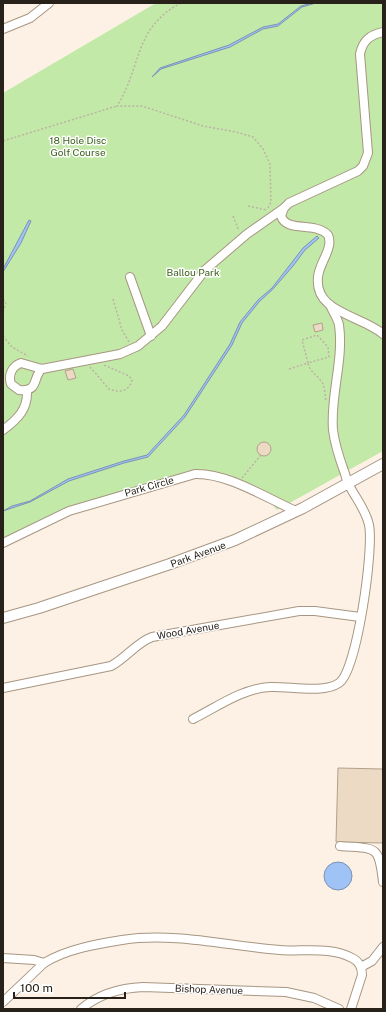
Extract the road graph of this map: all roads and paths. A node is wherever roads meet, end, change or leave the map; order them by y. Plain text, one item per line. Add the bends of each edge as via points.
1 (49, 3) edge
2 (181, 3) edge
3 (3, 29) edge
4 (383, 32) edge
5 (117, 106) junction
6 (3, 141) edge
7 (248, 206) dead end
8 (284, 208) junction
9 (233, 216) dead end
10 (242, 238) junction
11 (130, 277) dead end
12 (113, 299) dead end
13 (3, 300) edge
14 (330, 306) junction
15 (3, 312) edge
16 (383, 334) edge
17 (3, 336) edge
18 (151, 336) junction
19 (132, 349) junction
20 (31, 358) dead end
21 (92, 359) junction
22 (83, 361) junction
23 (308, 363) junction
24 (42, 369) junction
25 (289, 369) dead end
26 (28, 390) junction
27 (326, 402) dead end
28 (3, 430) edge
29 (261, 455) dead end
30 (383, 464) edge
31 (348, 483) junction
32 (238, 485) junction
33 (296, 511) junction
34 (3, 543) edge
35 (360, 617) junction
36 (3, 618) edge
37 (3, 688) edge
38 (193, 719) dead end
39 (340, 846) dead end
40 (383, 882) edge
41 (383, 947) edge
42 (3, 958) edge
43 (44, 963) junction
44 (361, 967) junction
45 (3, 1002) edge
46 (81, 1009) edge
47 (339, 1009) edge
48 (351, 1009) edge

1 - 3 street via 30,18
2 - 5 path via 159,17 149,29 125,92
4 - 8 street via 369,37 360,54 368,153 366,160 358,171 289,203
5 - 6 path
5 - 7 path via 142,106 203,126 253,137 263,149 270,164 271,202 267,210
8 - 10 street
8 - 14 street via 281,216 286,224 317,228 329,239 317,286 321,297
9 - 10 path
10 - 18 street via 206,270 162,326
11 - 18 street
12 - 19 path via 122,330
13 - 15 path via 6,302
14 - 16 street
14 - 31 street via 339,324 333,430 336,451
17 - 20 path via 12,347
18 - 19 street
19 - 21 street
21 - 22 street
21 - 22 path via 129,376 132,380 131,385 122,391 109,390 94,370
22 - 24 street
23 - 23 path via 329,357 328,348 317,335 302,340
23 - 25 path
23 - 27 path via 309,370 323,385
24 - 26 street via 36,376 35,384
24 - 26 street via 21,363 13,368 9,376 11,384 19,390
26 - 28 street via 26,404 19,418
29 - 32 path
30 - 31 main road, Park Avenue
31 - 33 main road, Park Avenue
31 - 35 street via 363,508 369,526 368,575
32 - 33 street, Park Circle
32 - 34 street, Park Circle via 224,478 204,474 187,476 70,511
33 - 36 main road, Park Avenue via 200,554
35 - 37 street, Wood Avenue via 315,611 292,611 152,637 138,644 118,663 111,666
35 - 38 street via 348,672 340,683 327,688 260,688
39 - 40 street via 368,848 377,853
41 - 44 street via 372,961
42 - 43 street
43 - 44 street via 93,945 154,938 192,939 280,950 334,952 353,958
43 - 45 street
44 - 48 street via 362,975
46 - 47 street, Bishop Avenue via 106,993 143,987 286,992 314,998

